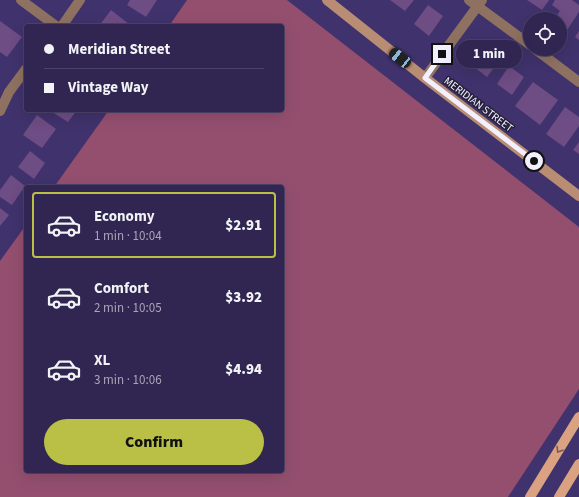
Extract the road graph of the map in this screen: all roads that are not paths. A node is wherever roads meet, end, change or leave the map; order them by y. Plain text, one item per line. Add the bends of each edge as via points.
1 (21, 0) edge
2 (80, 0) edge
3 (327, 0) edge
4 (476, 2) edge
5 (53, 24) edge
6 (63, 24) edge
7 (523, 40) edge
8 (544, 56) edge
9 (24, 72) edge
10 (425, 78) junction
11 (579, 82) edge
12 (0, 111) edge
13 (579, 196) edge
14 (579, 417) edge
15 (579, 464) edge
16 (530, 497) edge
17 (559, 497) edge

1 - 5 street
2 - 6 street
3 - 10 street, MERIDIAN STREET
4 - 7 street
4 - 10 street
8 - 11 street
9 - 12 street via 9,92
10 - 13 street, MERIDIAN STREET
14 -> 16 main road
15 - 17 main road

